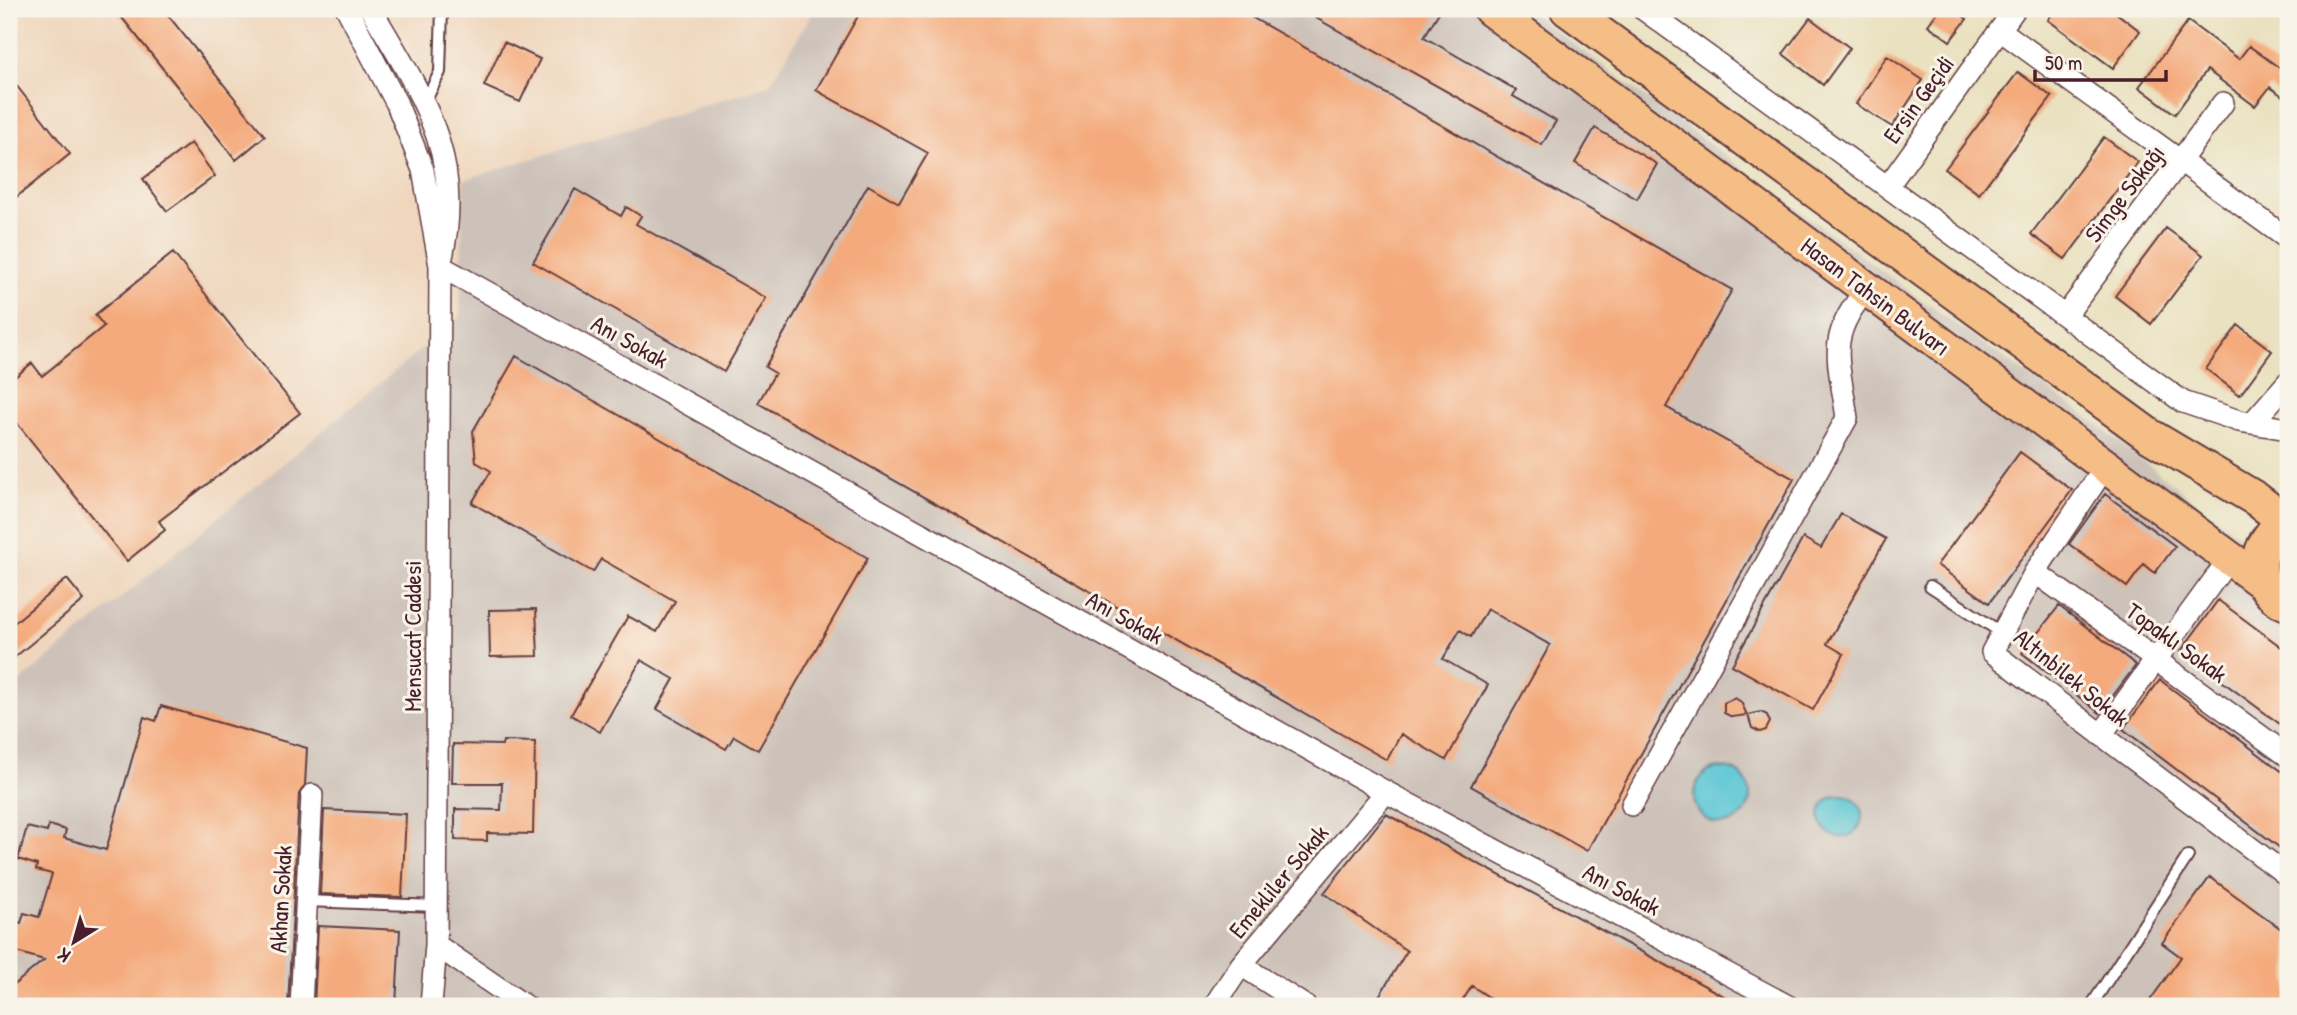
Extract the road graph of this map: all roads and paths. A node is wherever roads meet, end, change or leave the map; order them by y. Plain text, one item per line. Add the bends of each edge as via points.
1 (346, 9) edge
2 (371, 9) edge
3 (442, 9) edge
4 (1490, 9) edge
5 (1567, 9) edge
6 (1643, 9) edge
7 (2015, 9) edge
8 (2000, 30) junction
9 (425, 102) junction
10 (2223, 103) dead end
11 (2180, 161) junction
12 (1888, 186) junction
13 (2288, 239) edge
14 (440, 266) junction
15 (1867, 289) junction
16 (2066, 315) junction
17 (2288, 382) edge
18 (2252, 423) junction
19 (2288, 429) edge
20 (2105, 467) junction
21 (2287, 522) edge
22 (2230, 558) junction
23 (2035, 572) junction
24 (1930, 586) dead end
25 (2276, 593) edge
26 (2002, 633) junction
27 (2156, 660) junction
28 (2101, 735) junction
29 (2288, 756) edge
30 (1387, 792) junction
31 (312, 796) dead end
32 (1632, 805) dead end
33 (2188, 856) dead end
34 (2288, 876) edge
35 (306, 901) junction
36 (436, 906) junction
37 (436, 945) junction
38 (1241, 965) junction
39 (301, 1006) edge
40 (431, 1006) edge
41 (526, 1006) edge
42 (1214, 1006) edge
43 (1305, 1006) edge
44 (1788, 1006) edge
45 (2091, 1006) edge

1 - 14 street, Mensucat Caddesi via 397,104 423,170
2 - 9 street, Mensucat Caddesi
3 - 9 lane via 440,72
4 - 15 main road, Hasan Tahsin Bulvarı
5 - 21 main road, Hasan Tahsin Bulvarı via 2150,436
6 - 12 street
7 - 8 street, Ersin Geçidi
8 - 11 street
8 - 12 street, Ersin Geçidi
9 - 14 street, Mensucat Caddesi via 446,160 450,222
10 - 11 street, Simge Sokağı
11 - 13 street
11 - 16 street, Simge Sokağı
12 - 16 street
14 - 30 street, Anı Sokak
14 - 36 street, Mensucat Caddesi
15 - 20 main road, Hasan Tahsin Bulvarı
15 - 32 street via 1839,332 1847,418
16 - 18 street via 2183,402
17 - 18 street
18 - 19 street
20 - 22 main road, Hasan Tahsin Bulvarı
20 - 23 street, Altınbilek Sokak
21 - 25 main road via 2274,530 2262,548 2259,569
22 - 25 main road, Hasan Tahsin Bulvarı
22 - 27 street
23 - 26 street, Altınbilek Sokak
23 - 27 street, Topaklı Sokak
24 - 26 lane
26 - 28 street, Altınbilek Sokak via 1992,652
27 - 28 street
27 - 29 street, Topaklı Sokak
28 - 34 street, Altınbilek Sokak
30 - 38 street, Emekliler Sokak
30 - 44 street, Anı Sokak
31 - 35 street, Akhan Sokak
33 - 45 lane
35 - 36 lane
35 - 39 street, Akhan Sokak
36 - 37 street, Mensucat Caddesi
37 - 40 street, Mensucat Caddesi
37 - 41 street
38 - 42 street, Emekliler Sokak
38 - 43 street

